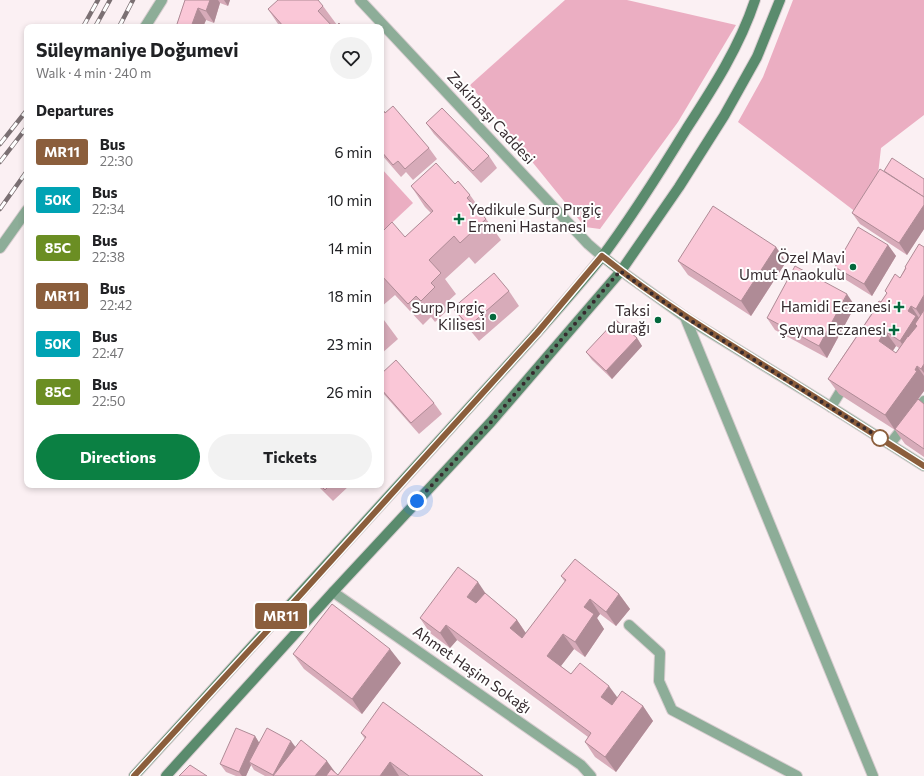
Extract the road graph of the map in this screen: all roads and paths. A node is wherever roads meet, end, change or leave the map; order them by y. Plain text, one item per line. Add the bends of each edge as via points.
1 (162, 0) edge
2 (360, 0) edge
3 (755, 0) edge
4 (780, 0) edge
5 (147, 24) edge
6 (382, 24) edge
7 (384, 26) edge
8 (24, 214) edge
9 (0, 248) edge
10 (602, 256) junction
11 (620, 271) junction
12 (685, 317) junction
13 (851, 374) edge
14 (924, 401) edge
15 (831, 407) junction
16 (890, 444) junction
17 (924, 466) edge
18 (333, 592) junction
19 (629, 625) dead end
20 (870, 774) edge
21 (134, 776) edge
22 (166, 776) edge
23 (591, 776) edge
24 (797, 776) edge

1 - 5 street
2 - 6 street, Zakirbaşı Caddesi
3 - 10 main road via 732,55 714,86 650,188
4 - 11 main road via 757,57 724,116 679,187
7 - 10 street, Zakirbaşı Caddesi
8 - 9 street
10 - 11 main road
10 - 21 main road via 537,333
11 - 12 street
11 - 18 main road via 491,422
12 - 15 street
12 - 20 street
13 - 15 street
14 - 16 street
15 - 16 street
16 - 17 street
18 - 22 main road
18 - 23 street, Ahmet Haşim Sokağı via 581,765
19 - 24 street via 660,652 659,681 672,710

